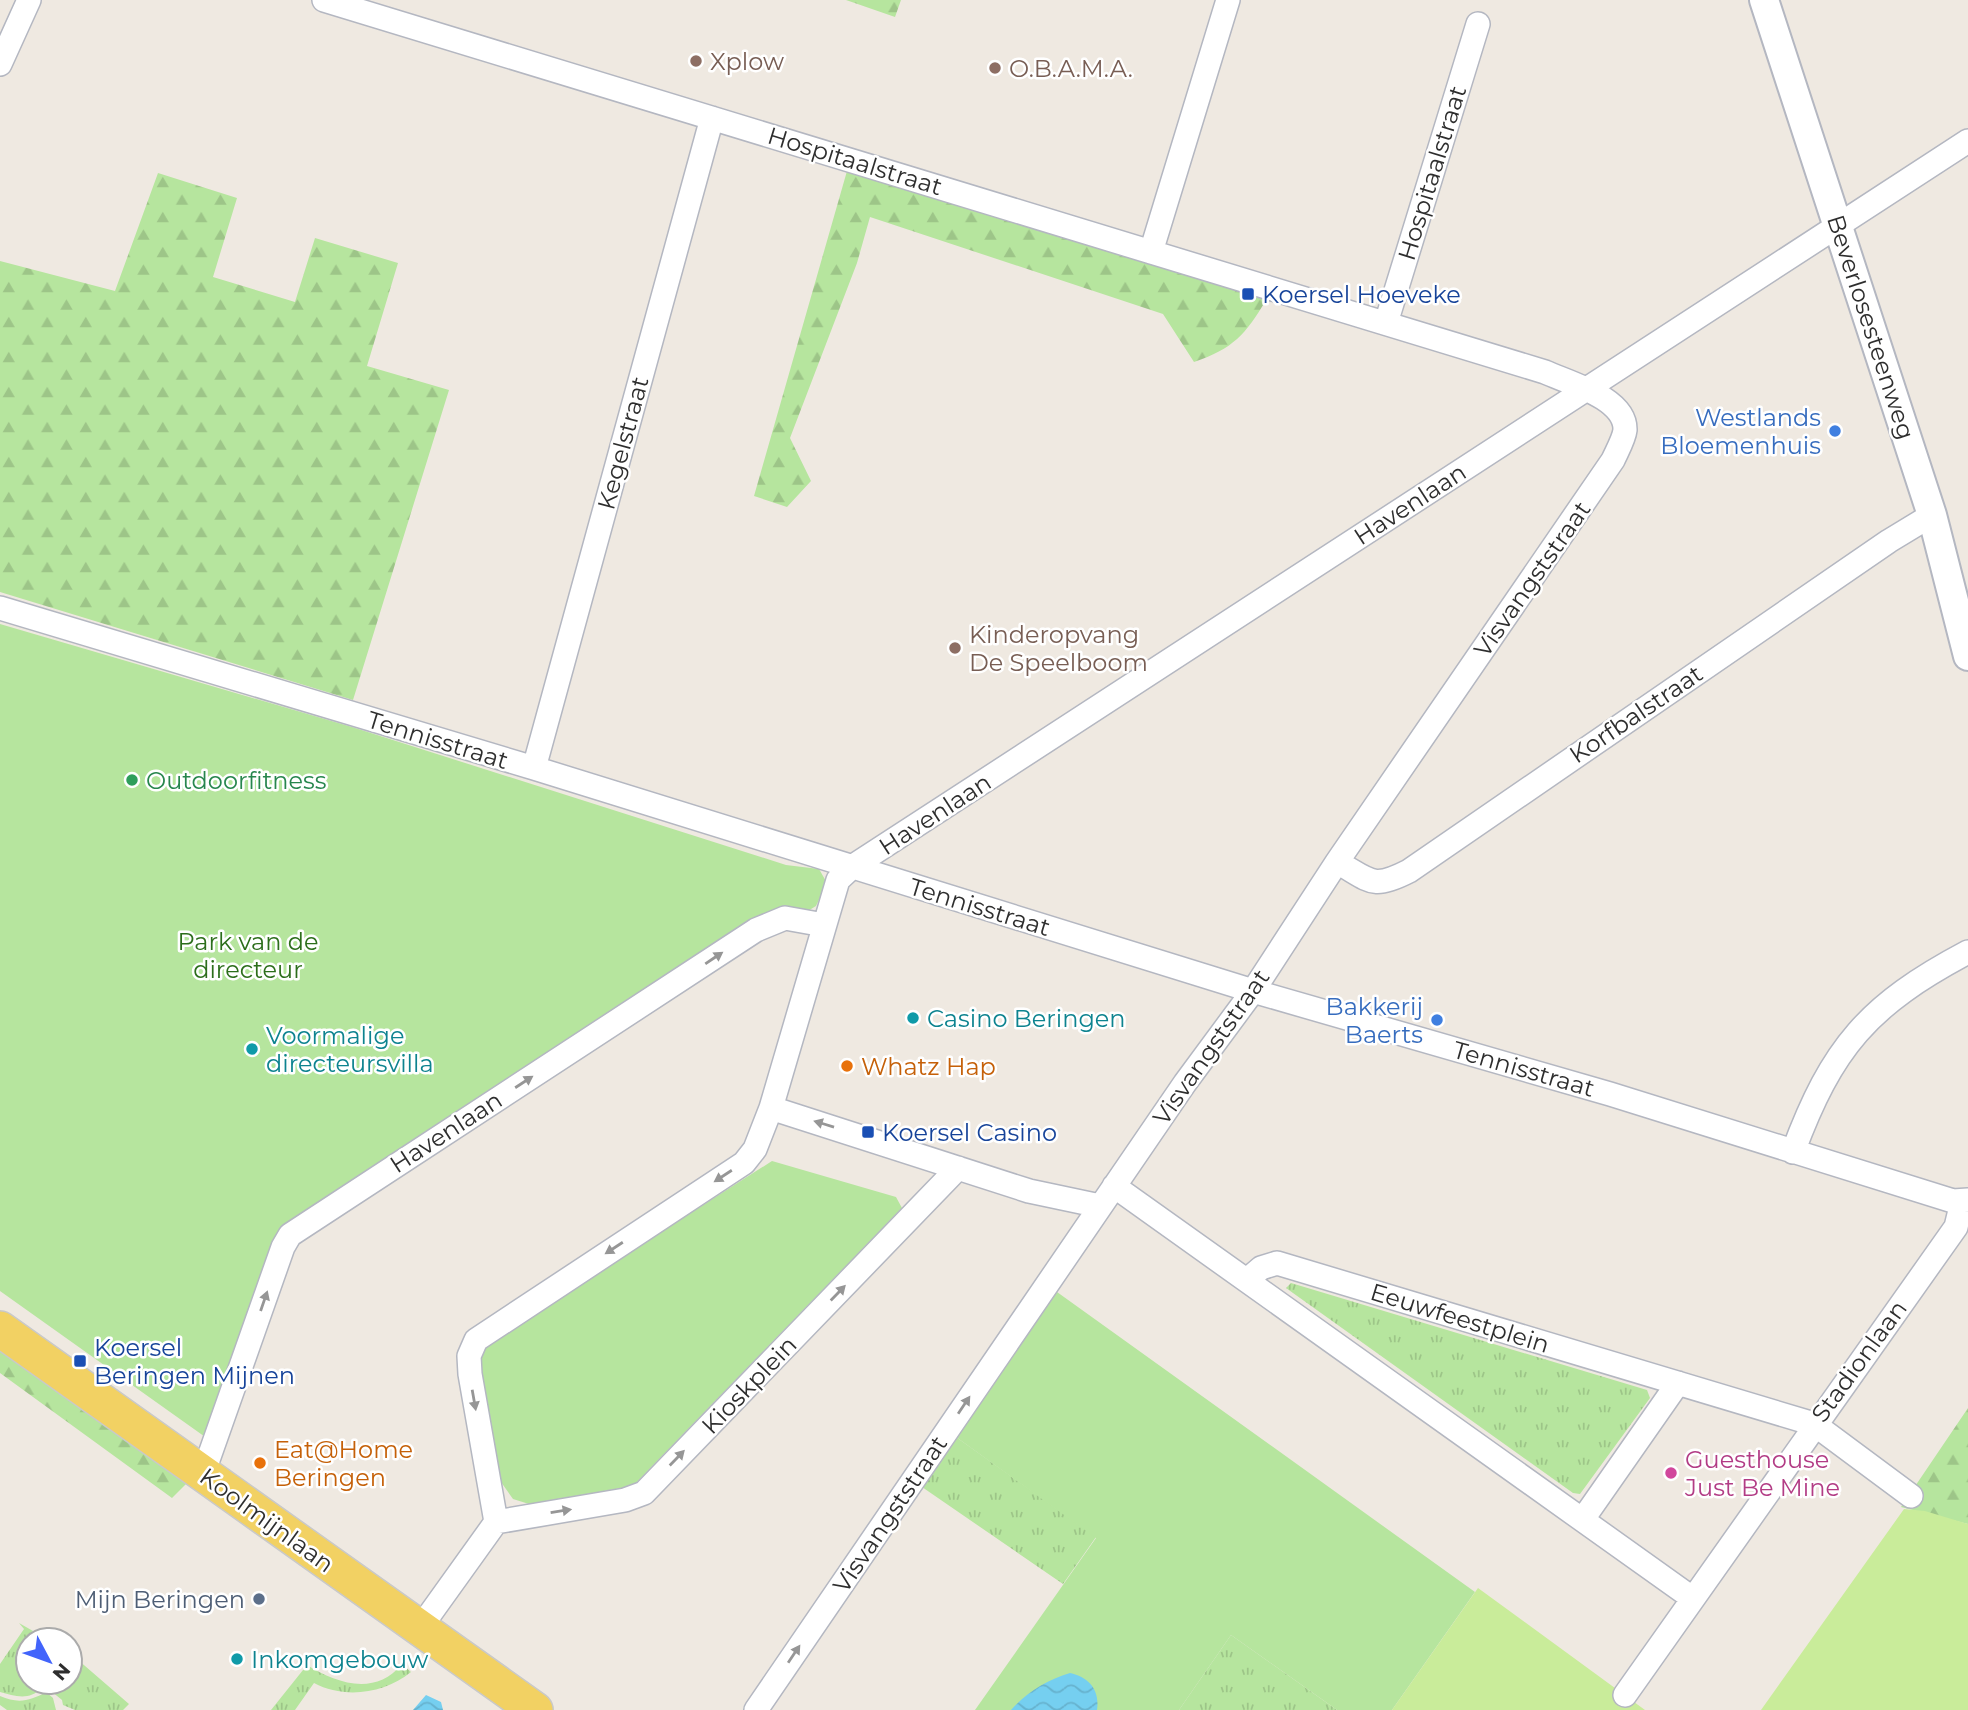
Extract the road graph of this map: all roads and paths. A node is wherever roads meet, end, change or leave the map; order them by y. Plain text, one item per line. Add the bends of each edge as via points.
1 (29, 0) edge
2 (324, 0) edge
3 (1228, 0) edge
4 (1764, 0) edge
5 (1478, 24) dead end
6 (0, 64) edge
7 (712, 118) junction
8 (1968, 141) edge
9 (1838, 224) junction
10 (1151, 252) junction
11 (1386, 323) junction
12 (1585, 390) junction
13 (1932, 515) junction
14 (0, 608) edge
15 (1968, 656) edge
16 (534, 768) junction
17 (1337, 862) junction
18 (852, 867) junction
19 (824, 925) junction
20 (1968, 953) edge
21 (1253, 991) junction
22 (771, 1108) junction
23 (1793, 1152) junction
24 (958, 1168) junction
25 (1114, 1186) junction
26 (1965, 1201) edge
27 (1100, 1206) junction
28 (1247, 1280) junction
29 (0, 1329) edge
30 (1678, 1383) junction
31 (1814, 1424) junction
32 (203, 1474) junction
33 (1911, 1496) dead end
34 (1583, 1519) junction
35 (496, 1522) junction
36 (1692, 1598) junction
37 (420, 1628) junction
38 (1625, 1695) dead end
39 (535, 1710) edge
40 (756, 1710) edge

1 - 6 street
2 - 7 street, Hospitaalstraat
3 - 10 street
4 - 9 street, Beverlosesteenweg
5 - 11 street, Hospitaalstraat
7 - 10 street, Hospitaalstraat
7 - 16 street, Kegelstraat
8 - 9 street, Havenlaan
9 - 12 street, Havenlaan
9 - 13 street, Beverlosesteenweg
10 - 11 street, Hospitaalstraat
11 - 12 street, Hospitaalstraat via 1545,372
12 - 17 street, Visvangststraat via 1611,401 1622,415 1625,430 1613,460
12 - 18 street, Havenlaan
13 - 15 street, Beverlosesteenweg
13 - 17 street, Korfbalstraat via 1409,871 1384,884
14 - 16 street, Tennisstraat
16 - 18 street, Tennisstraat
17 - 21 street, Visvangststraat
18 - 19 street via 838,880
18 - 21 street, Tennisstraat
19 - 22 street
32 -> 19 street, Havenlaan via 290,1235 756,930 785,918
20 - 23 street via 1931,972 1866,1022 1838,1055 1813,1097
21 - 23 street, Tennisstraat
21 - 25 street, Visvangststraat
24 -> 22 street
22 -> 35 street via 755,1149 744,1163 476,1340 469,1356 470,1374
23 - 26 street, Tennisstraat
24 - 27 street via 1030,1191
35 -> 24 street, Kioskplein via 644,1493
25 - 27 street, Visvangststraat
25 - 28 street
26 - 31 street, Stadionlaan via 1956,1227
40 -> 27 street, Visvangststraat
28 - 30 street, Eeuwfeestplein via 1261,1268 1277,1263
28 - 34 street
29 - 32 main road, Koolmijnlaan
30 - 31 street, Eeuwfeestplein
30 - 34 street
31 - 33 street, Eeuwfeestplein
31 - 36 street, Stadionlaan
32 - 37 main road, Koolmijnlaan
34 - 36 street
35 - 37 street
36 - 38 street, Stadionlaan
37 - 39 main road, Koolmijnlaan

